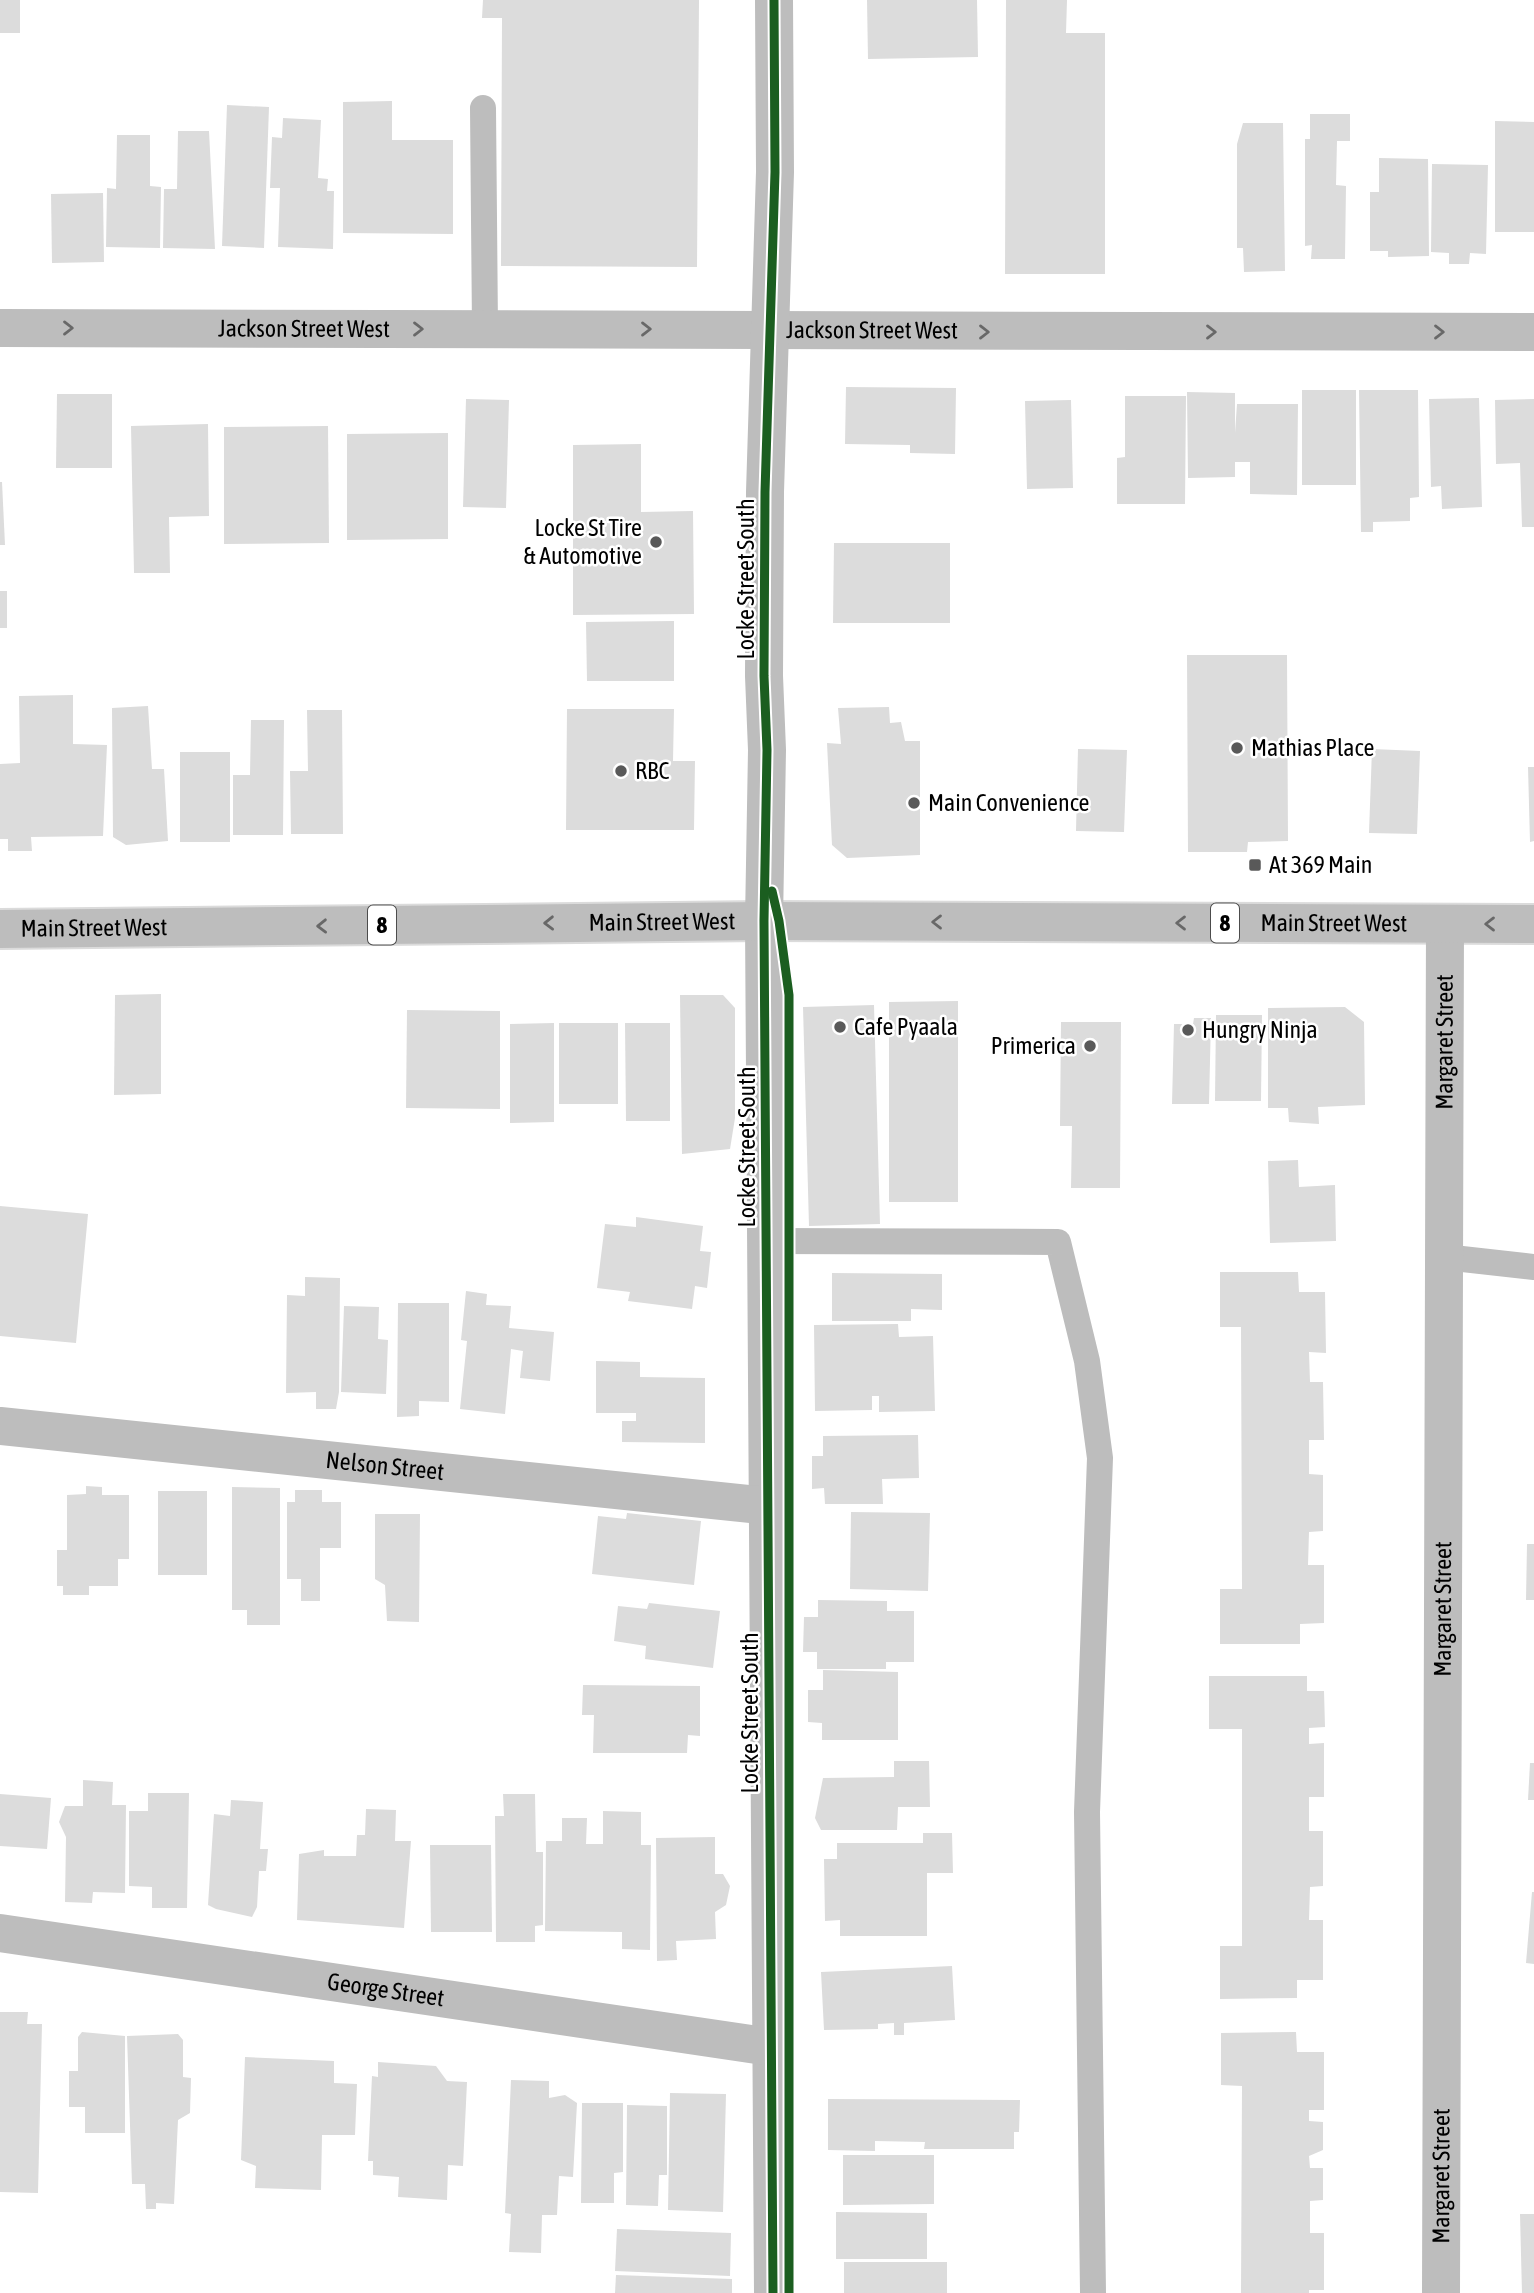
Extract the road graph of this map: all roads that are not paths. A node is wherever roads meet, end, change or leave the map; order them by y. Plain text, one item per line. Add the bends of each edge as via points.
1 (775, 0) edge
2 (483, 108) dead end
3 (0, 328) edge
4 (485, 329) junction
5 (769, 332) junction
6 (1534, 332) edge
7 (764, 921) junction
8 (1445, 924) junction
9 (1534, 924) edge
10 (0, 929) edge
11 (767, 1241) junction
12 (1444, 1257) junction
13 (1534, 1268) edge
14 (0, 1426) edge
15 (769, 1506) junction
16 (0, 1933) edge
17 (771, 2048) junction
18 (773, 2293) edge
19 (1093, 2293) edge
20 (1441, 2293) edge

1 - 5 street, Locke Street South
2 - 4 lane
3 -> 4 street, Jackson Street West
4 -> 5 street, Jackson Street West
5 -> 6 street, Jackson Street West
5 - 7 street, Locke Street South
8 -> 7 street, Main Street West / 8
7 -> 10 street, Main Street West / 8
7 - 11 street, Locke Street South
9 -> 8 street, Main Street West / 8
8 - 12 street, Margaret Street
11 - 15 street, Locke Street South
11 - 19 lane via 1058,1242 1087,1361 1100,1458 1087,1812
12 - 13 lane
12 - 20 street, Margaret Street
14 - 15 street, Nelson Street
15 - 17 street, Locke Street South
16 - 17 street, George Street
17 - 18 street, Locke Street South

